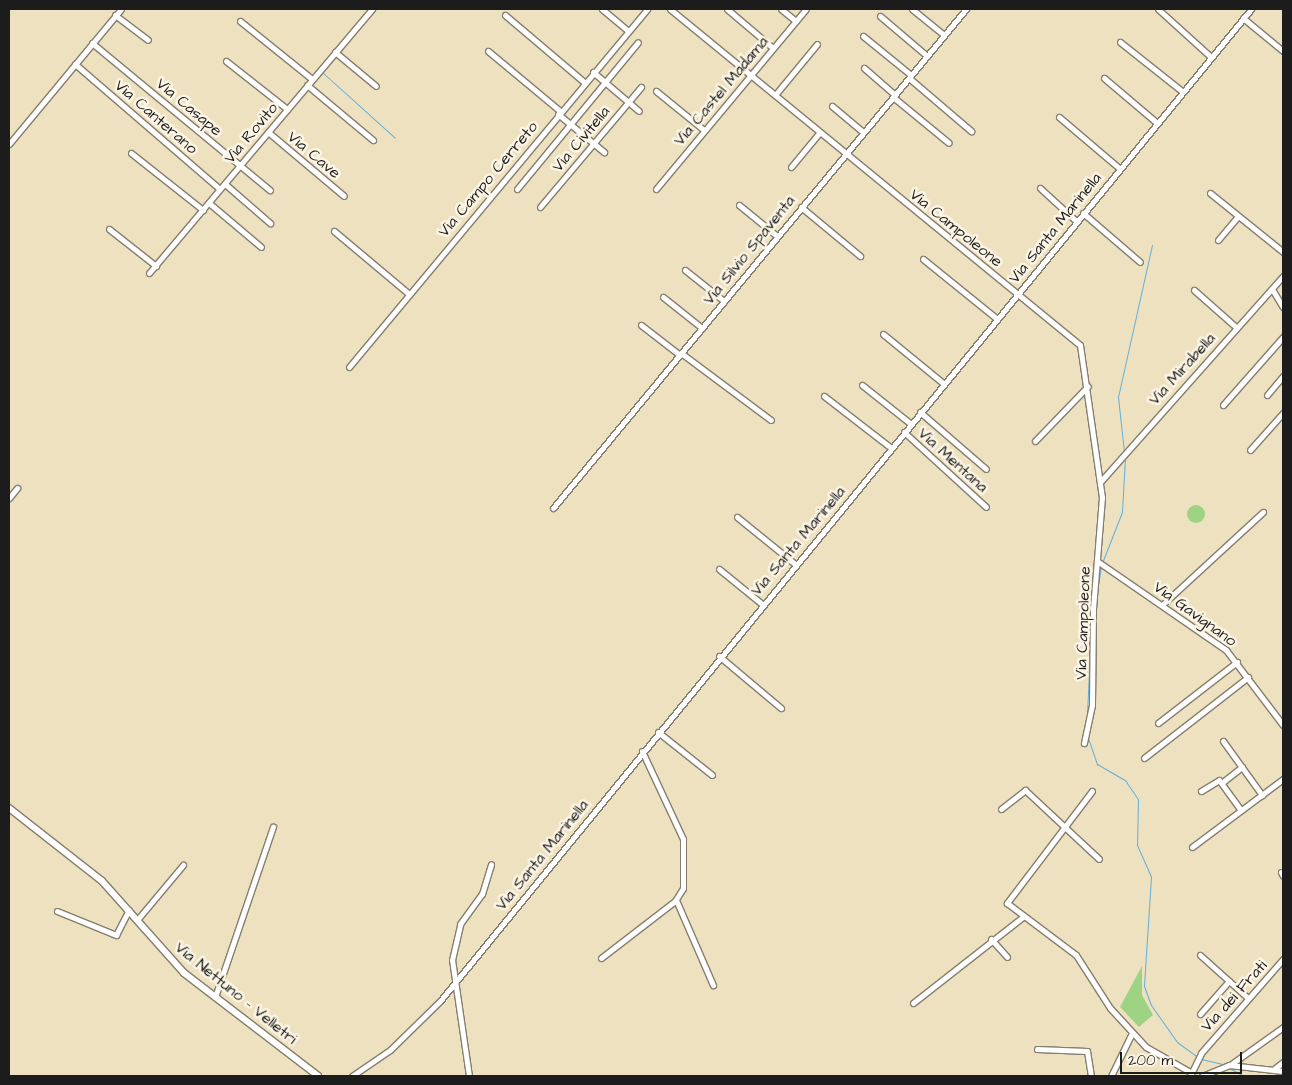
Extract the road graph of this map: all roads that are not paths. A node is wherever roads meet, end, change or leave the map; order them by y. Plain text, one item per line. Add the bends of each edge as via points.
1 (121, 9) edge
2 (372, 9) edge
3 (602, 9) edge
4 (647, 9) edge
5 (670, 9) edge
6 (727, 9) edge
7 (781, 9) edge
8 (806, 9) edge
9 (912, 9) edge
10 (966, 9) edge
11 (1158, 9) edge
12 (1251, 9) edge
13 (115, 15) junction
14 (505, 15) dead end
15 (880, 16) dead end
16 (1243, 18) junction
17 (240, 21) dead end
18 (796, 21) junction
19 (628, 32) junction
20 (944, 35) junction
21 (863, 36) dead end
22 (148, 40) dead end
23 (638, 42) dead end
24 (1120, 42) dead end
25 (92, 43) junction
26 (817, 44) dead end
27 (773, 48) junction
28 (488, 51) dead end
29 (1283, 51) edge
30 (335, 52) junction
31 (927, 56) junction
32 (1212, 57) junction
33 (226, 61) dead end
34 (74, 64) junction
35 (864, 68) dead end
36 (593, 72) junction
37 (750, 74) junction
38 (910, 77) junction
39 (1104, 78) dead end
40 (312, 79) junction
41 (584, 82) junction
42 (605, 82) junction
43 (307, 85) junction
44 (376, 86) dead end
45 (641, 87) dead end
46 (656, 91) dead end
47 (1183, 92) junction
48 (776, 95) junction
49 (894, 96) junction
50 (629, 102) junction
51 (832, 106) dead end
52 (287, 109) junction
53 (639, 110) dead end
54 (560, 112) junction
55 (1059, 118) dead end
56 (1157, 123) junction
57 (571, 124) junction
58 (704, 130) junction
59 (971, 131) dead end
60 (268, 132) junction
61 (820, 132) junction
62 (863, 132) junction
63 (373, 140) dead end
64 (949, 143) dead end
65 (9, 144) edge
66 (594, 144) junction
67 (604, 152) dead end
68 (131, 153) dead end
69 (845, 153) junction
70 (240, 165) junction
71 (791, 167) dead end
72 (1119, 168) junction
73 (225, 184) junction
74 (1040, 188) dead end
75 (220, 189) junction
76 (517, 189) dead end
77 (656, 189) dead end
78 (270, 190) dead end
79 (1210, 193) dead end
80 (344, 196) dead end
81 (208, 203) junction
82 (739, 205) dead end
83 (540, 207) dead end
84 (802, 207) junction
85 (202, 210) junction
86 (1083, 213) junction
87 (1237, 217) junction
88 (1076, 221) junction
89 (270, 223) dead end
90 (109, 228) dead end
91 (334, 232) dead end
92 (777, 236) junction
93 (1218, 240) dead end
94 (261, 247) dead end
95 (1283, 252) edge
96 (860, 256) dead end
97 (923, 259) dead end
98 (1140, 262) dead end
99 (156, 266) junction
100 (685, 270) dead end
101 (150, 273) dead end
102 (1283, 276) edge
103 (1272, 289) junction
104 (1194, 290) dead end
105 (410, 294) junction
106 (1017, 294) junction
107 (663, 297) dead end
108 (724, 301) junction
109 (1283, 307) edge
110 (997, 319) junction
111 (642, 325) dead end
112 (1236, 327) junction
113 (702, 328) junction
114 (884, 334) dead end
115 (1283, 337) edge
116 (681, 354) junction
117 (349, 367) dead end
118 (1283, 376) edge
119 (944, 384) junction
120 (862, 385) dead end
121 (1088, 386) junction
122 (1267, 395) dead end
123 (824, 396) dead end
124 (1223, 406) dead end
125 (920, 412) junction
126 (1283, 413) edge
127 (771, 420) dead end
128 (911, 424) junction
129 (904, 432) junction
130 (1035, 441) dead end
131 (891, 448) junction
132 (1250, 450) dead end
133 (986, 469) dead end
134 (1101, 481) junction
135 (17, 488) dead end
136 (9, 498) edge
137 (986, 507) dead end
138 (553, 508) dead end
139 (1263, 512) dead end
140 (737, 516) dead end
141 (1097, 560) junction
142 (795, 564) junction
143 (719, 570) dead end
144 (762, 604) junction
145 (1163, 604) junction
146 (719, 656) junction
147 (1237, 662) junction
148 (1248, 677) junction
149 (781, 708) dead end
150 (1158, 723) dead end
151 (1283, 725) edge
152 (658, 732) junction
153 (1222, 741) dead end
154 (1084, 743) dead end
155 (642, 751) junction
156 (1144, 758) dead end
157 (1242, 767) junction
158 (712, 775) dead end
159 (1283, 779) edge
160 (1224, 781) dead end
161 (1092, 791) dead end
162 (1201, 791) dead end
163 (1262, 795) junction
164 (9, 808) edge
165 (1001, 809) dead end
166 (1241, 810) junction
167 (1064, 826) junction
168 (273, 827) dead end
169 (1192, 847) dead end
170 (1099, 860) dead end
171 (491, 864) dead end
172 (183, 865) dead end
173 (676, 900) junction
174 (129, 910) junction
175 (57, 911) dead end
176 (1024, 916) junction
177 (136, 920) junction
178 (991, 939) junction
179 (1200, 955) dead end
180 (1007, 957) dead end
181 (601, 958) dead end
182 (1283, 959) edge
183 (1229, 981) junction
184 (456, 982) junction
185 (713, 985) dead end
186 (215, 997) junction
187 (1248, 998) junction
188 (913, 1003) dead end
189 (1200, 1014) dead end
190 (1283, 1027) edge
191 (1132, 1033) junction
192 (1037, 1049) dead end
193 (1283, 1062) edge
194 (1229, 1065) junction
195 (1274, 1069) junction
196 (1283, 1071) edge
197 (1190, 1074) edge
198 (318, 1076) edge
199 (352, 1076) edge
200 (469, 1076) edge
201 (1091, 1076) edge
202 (1111, 1076) edge
203 (1202, 1076) edge

1 - 13 street
2 - 30 street, Via Rovito
3 - 19 street
4 - 19 street, Via Campo Cerreto
5 - 37 street, Via Campoleone
6 - 27 street
7 - 18 street
8 - 18 street, Via Castel Madama
9 - 20 street
10 - 20 street, Via Silvio Spaventa
11 - 32 street
12 - 16 street, Via Santa Marinella
13 - 22 street
13 - 25 street
14 - 41 street
15 - 31 street
16 - 29 street
16 - 32 street, Via Santa Marinella
17 - 40 street
18 - 27 street, Via Castel Madama
19 - 36 street, Via Campo Cerreto
20 - 31 street, Via Silvio Spaventa
21 - 38 street
23 - 42 street
24 - 47 street
25 - 34 street
25 - 70 street, Via Casape
26 - 48 street
27 - 37 street, Via Castel Madama
28 - 54 street
30 - 40 street, Via Rovito
30 - 44 street
31 - 38 street, Via Silvio Spaventa
32 - 47 street, Via Santa Marinella
33 - 52 street
34 - 65 street
34 - 75 street, Via Canterano
35 - 49 street
36 - 41 street, Via Campo Cerreto
36 - 42 street
37 - 48 street, Via Campoleone
37 - 58 street, Via Castel Madama
38 - 49 street, Via Silvio Spaventa
38 - 59 street
39 - 56 street
40 - 43 street, Via Rovito
41 - 54 street, Via Campo Cerreto
42 - 50 street
42 - 57 street
43 - 52 street, Via Rovito
43 - 63 street
45 - 50 street, Via Civitella
46 - 58 street
47 - 56 street, Via Santa Marinella
48 - 61 street, Via Campoleone
49 - 62 street, Via Silvio Spaventa
49 - 64 street
50 - 53 street
50 - 66 street, Via Civitella
51 - 62 street
52 - 60 street, Via Rovito
54 - 57 street
54 - 105 street, Via Campo Cerreto
55 - 72 street
56 - 72 street, Via Santa Marinella
57 - 66 street
57 - 76 street
58 - 77 street, Via Castel Madama
60 - 70 street, Via Rovito
60 - 80 street, Via Cave
61 - 69 street, Via Campoleone
61 - 71 street
62 - 69 street, Via Silvio Spaventa
66 - 67 street
66 - 83 street, Via Civitella
68 - 85 street
69 - 84 street, Via Silvio Spaventa
69 - 106 street, Via Campoleone
70 - 73 street, Via Rovito
70 - 78 street, Via Casape
72 - 86 street, Via Santa Marinella
73 - 75 street, Via Rovito
73 - 89 street
74 - 88 street
75 - 81 street, Via Rovito
79 - 87 street
81 - 85 street, Via Rovito
81 - 94 street
82 - 92 street
84 - 92 street, Via Silvio Spaventa
84 - 96 street
85 - 99 street, Via Rovito
86 - 88 street, Via Santa Marinella
86 - 98 street
87 - 93 street
87 - 95 street
88 - 106 street, Via Santa Marinella
90 - 99 street
91 - 105 street
92 - 108 street, Via Silvio Spaventa
97 - 110 street
99 - 101 street, Via Rovito
100 - 108 street
102 - 103 street, Via Mirabella
103 - 109 street
103 - 112 street, Via Mirabella
104 - 112 street
105 - 117 street, Via Campo Cerreto
106 - 110 street, Via Santa Marinella
106 - 121 street, Via Campoleone via 1079,344
107 - 113 street
108 - 113 street, Via Silvio Spaventa
110 - 119 street, Via Santa Marinella
111 - 116 street
112 - 134 street, Via Mirabella
113 - 116 street, Via Silvio Spaventa
114 - 119 street
115 - 124 street
116 - 127 street
116 - 138 street, Via Silvio Spaventa
118 - 122 street
119 - 125 street, Via Santa Marinella
120 - 128 street
121 - 130 street
121 - 134 street, Via Campoleone
123 - 131 street
125 - 128 street, Via Santa Marinella
125 - 133 street
126 - 132 street
128 - 129 street, Via Santa Marinella
129 - 131 street, Via Santa Marinella
129 - 137 street, Via Mentana
131 - 142 street, Via Santa Marinella
134 - 141 street, Via Campoleone
135 - 136 street
139 - 145 street
140 - 142 street
141 - 145 street, Via Gavignano
141 - 154 street, Via Campoleone via 1088,727
142 - 144 street, Via Santa Marinella
143 - 144 street
144 - 146 street, Via Santa Marinella
145 - 147 street, Via Gavignano
146 - 149 street
146 - 152 street, Via Santa Marinella
147 - 148 street, Via Gavignano
147 - 150 street
148 - 151 street, Via Gavignano
148 - 156 street
152 - 155 street, Via Santa Marinella
152 - 158 street
153 - 157 street
155 - 173 street via 683,841 683,886
155 - 184 street, Via Santa Marinella
157 - 160 street
157 - 163 street
159 - 163 street
161 - 167 street
162 - 166 street via 1219,780
163 - 166 street
164 - 174 main road, Via Nettuno - Velletri via 80,860
165 - 167 street via 1025,790
166 - 169 street
167 - 170 street
167 - 176 street via 1007,903
168 - 186 street
171 - 184 street via 482,894 458,928 452,962
172 - 177 street
173 - 181 street
173 - 185 street
174 - 175 street via 116,935
174 - 177 main road, Via Nettuno - Velletri
176 - 178 street
176 - 191 street via 1078,958 1106,1003
177 - 186 main road, Via Nettuno - Velletri via 171,961
178 - 180 street
178 - 188 street
179 - 183 street
182 - 187 street, Via dei Frati
183 - 187 street
183 - 189 street
184 - 199 street, Via Santa Marinella via 420,1023
184 - 200 street
186 - 198 main road, Via Nettuno - Velletri
187 - 197 street, Via dei Frati via 1201,1052
190 - 194 street
191 - 197 street via 1158,1057
191 - 202 street
192 - 201 street via 1087,1051
193 - 195 street
194 - 195 street
194 - 203 street
195 - 196 street

